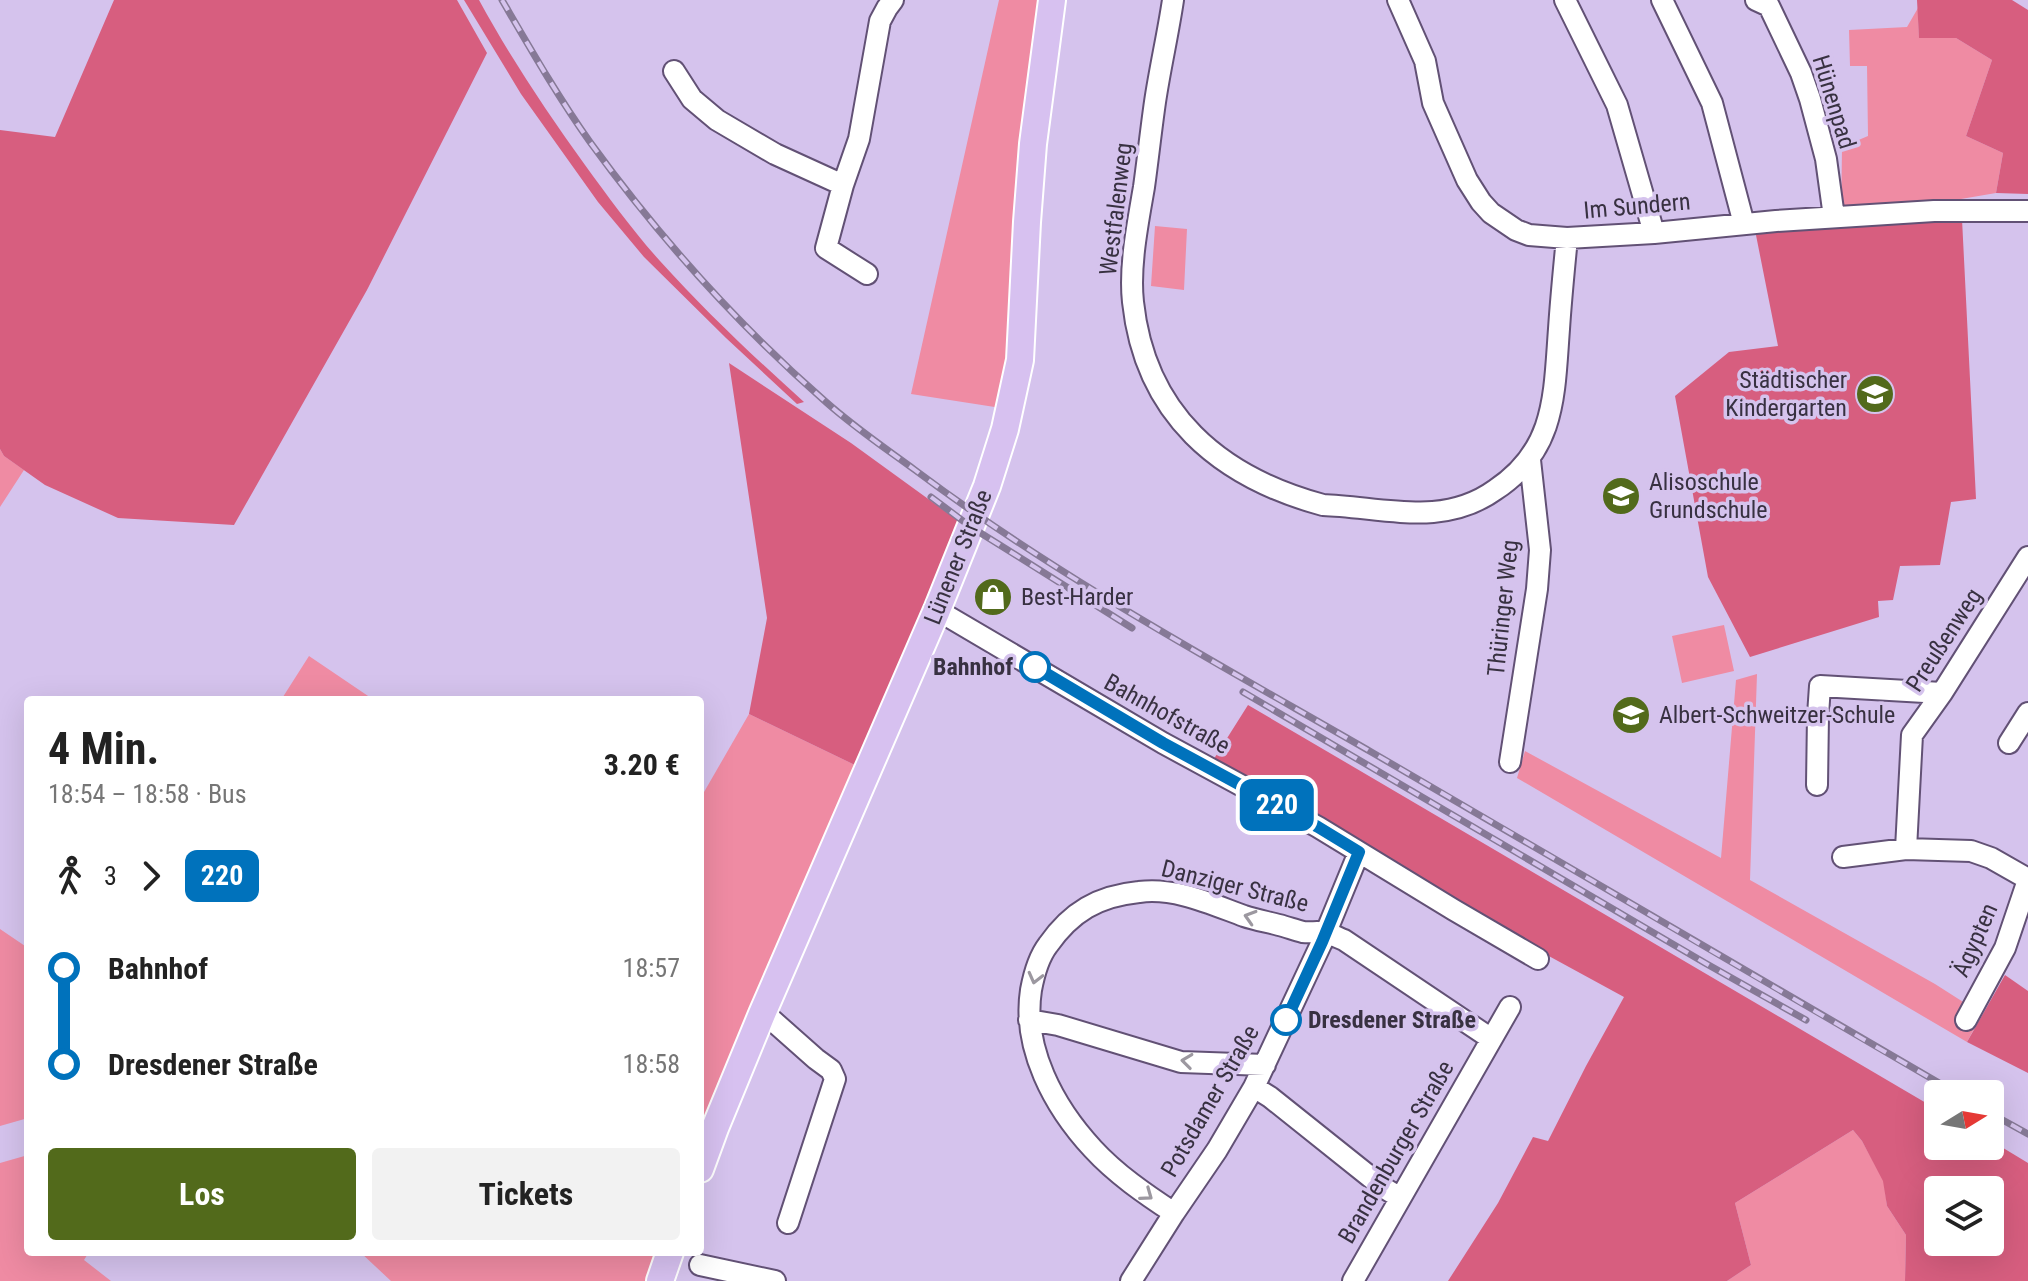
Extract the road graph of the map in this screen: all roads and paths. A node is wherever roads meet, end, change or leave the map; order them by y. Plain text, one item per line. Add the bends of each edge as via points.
1 (893, 0) edge
2 (1052, 0) edge
3 (1173, 0) edge
4 (1398, 0) edge
5 (1565, 0) edge
6 (1662, 0) edge
7 (1765, 2) edge
8 (674, 71) dead end
9 (843, 185) junction
10 (2026, 215) edge
11 (1834, 217) junction
12 (1744, 224) junction
13 (1654, 233) junction
14 (1567, 238) junction
15 (867, 274) dead end
16 (1530, 460) junction
17 (2028, 557) edge
18 (937, 610) junction
19 (1942, 693) junction
20 (2028, 713) edge
21 (2009, 743) dead end
22 (1510, 762) dead end
23 (1817, 785) dead end
24 (1906, 849) junction
25 (1359, 852) junction
26 (1843, 857) dead end
27 (2028, 880) edge
28 (1325, 933) junction
29 (1538, 959) dead end
30 (1510, 1007) dead end
31 (762, 1014) junction
32 (1029, 1020) junction
33 (1966, 1020) dead end
34 (1490, 1038) junction
35 (1265, 1065) junction
36 (1254, 1087) junction
37 (704, 1158) edge
38 (1399, 1197) junction
39 (1174, 1213) junction
40 (788, 1223) dead end
41 (669, 1256) edge
42 (700, 1265) dead end
43 (660, 1281) edge
44 (775, 1281) edge
45 (1131, 1281) edge
46 (1353, 1281) edge

1 - 9 street via 880,21 859,139
2 - 18 main road, Lünener Straße via 1033,144 1020,360 987,486
3 - 16 street, Westfalenweg via 1139,216 1132,300 1155,380 1189,432 1215,456 1250,476 1323,505 1448,510 1488,495
4 - 14 street, Im Sundern via 1425,61 1433,103 1481,202 1502,222 1529,235
5 - 13 street via 1617,105
6 - 12 street via 1712,103
7 - 11 street, Hünenpad via 1810,99
8 - 9 street via 692,99 717,120
9 - 15 street via 826,248
10 - 11 street, Im Sundern via 1934,211
11 - 12 street, Im Sundern
12 - 13 street, Im Sundern
13 - 14 street, Im Sundern
14 - 16 street, Westfalenweg via 1553,401
16 - 22 street, Thüringer Weg via 1540,550
17 - 19 street, Preußenweg
18 - 25 street, Bahnhofstraße
18 - 31 main road, Lünener Straße
19 - 23 street via 1820,686
19 - 24 street, Preußenweg via 1912,735
20 - 21 street
24 - 26 street
24 - 27 street via 1971,851
25 - 28 street, Potsdamer Straße
25 - 29 street, Bahnhofstraße
27 - 33 street, Ägypten via 2005,948
28 -> 32 street, Danziger Straße via 1303,932 1167,892 1117,895 1061,926 1034,976
28 - 34 street, Danziger Straße via 1344,940
28 - 35 street, Potsdamer Straße
30 - 34 street, Brandenburger Straße
31 - 37 main road, Lünener Straße
31 - 40 street via 831,1070 835,1079
35 -> 32 street via 1181,1062
32 -> 39 street, Danziger Straße via 1042,1069 1070,1121 1118,1173
34 - 38 street, Brandenburger Straße
35 - 36 street, Potsdamer Straße
36 - 38 street
36 - 39 street, Potsdamer Straße
38 - 46 street, Brandenburger Straße
39 - 45 street, Potsdamer Straße
41 - 43 main road
42 - 44 street

